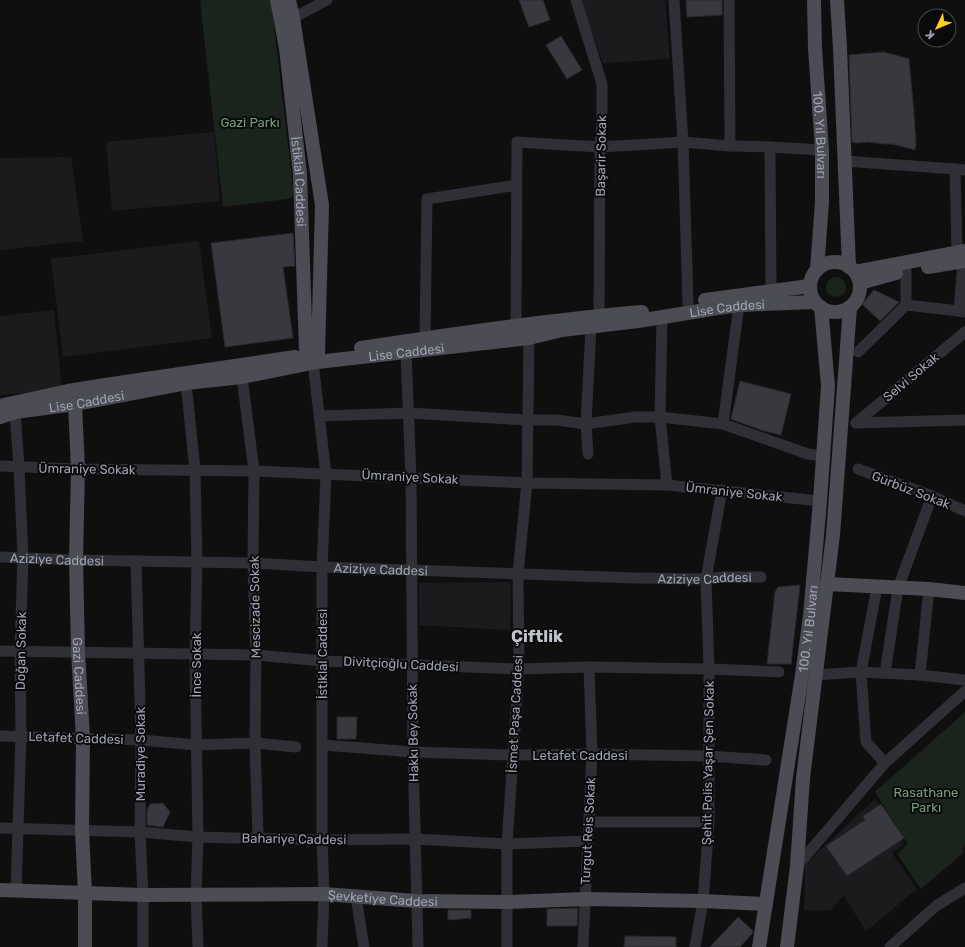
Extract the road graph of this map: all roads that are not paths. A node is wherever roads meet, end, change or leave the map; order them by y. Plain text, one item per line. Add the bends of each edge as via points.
1 (277, 0) edge
2 (289, 0) edge
3 (327, 0) edge
4 (576, 0) edge
5 (674, 0) edge
6 (728, 0) edge
7 (814, 0) edge
8 (837, 0) edge
9 (293, 18) junction
10 (683, 142) junction
11 (730, 146) junction
12 (600, 147) junction
13 (770, 147) junction
14 (822, 150) junction
15 (844, 161) junction
16 (960, 169) edge
17 (517, 185) junction
18 (962, 256) edge
19 (817, 270) junction
20 (906, 270) junction
21 (854, 274) junction
22 (810, 286) junction
23 (771, 291) junction
24 (688, 303) junction
25 (818, 304) junction
26 (739, 305) junction
27 (906, 305) junction
28 (850, 307) junction
29 (962, 312) edge
30 (599, 315) junction
31 (662, 318) junction
32 (516, 326) junction
33 (591, 327) junction
34 (965, 332) edge
35 (529, 338) junction
36 (425, 339) junction
37 (406, 352) junction
38 (858, 352) dead end
39 (313, 357) junction
40 (242, 377) junction
41 (186, 384) junction
42 (75, 404) junction
43 (0, 406) edge
44 (15, 412) junction
45 (409, 413) junction
46 (320, 416) junction
47 (0, 417) edge
48 (660, 417) junction
49 (527, 420) junction
50 (965, 420) edge
51 (586, 424) junction
52 (723, 424) junction
53 (588, 454) dead end
54 (823, 456) junction
55 (0, 466) edge
56 (19, 467) junction
57 (78, 469) junction
58 (858, 469) dead end
59 (195, 470) junction
60 (254, 471) junction
61 (326, 475) junction
62 (411, 478) junction
63 (527, 483) junction
64 (667, 485) junction
65 (722, 490) junction
66 (932, 496) junction
67 (820, 501) junction
68 (965, 511) edge
69 (0, 557) edge
70 (23, 557) junction
71 (76, 560) junction
72 (136, 561) junction
73 (197, 563) junction
74 (253, 563) junction
75 (322, 567) junction
76 (411, 570) junction
77 (518, 573) junction
78 (761, 577) dead end
79 (706, 579) junction
80 (827, 584) junction
81 (877, 587) junction
82 (898, 588) junction
83 (929, 589) junction
84 (965, 593) edge
85 (20, 650) junction
86 (0, 651) edge
87 (78, 651) junction
88 (138, 652) junction
89 (195, 655) junction
90 (256, 655) junction
91 (323, 661) junction
92 (412, 664) junction
93 (589, 667) junction
94 (519, 669) junction
95 (709, 669) junction
96 (779, 672) dead end
97 (861, 672) junction
98 (885, 673) junction
99 (816, 675) junction
100 (920, 675) junction
101 (965, 680) edge
102 (965, 691) edge
103 (0, 736) edge
104 (21, 736) junction
105 (83, 738) junction
106 (141, 740) junction
107 (255, 743) junction
108 (196, 745) junction
109 (323, 745) junction
110 (296, 747) dead end
111 (413, 752) junction
112 (592, 754) junction
113 (513, 755) junction
114 (708, 756) junction
115 (766, 760) dead end
116 (885, 763) junction
117 (588, 822) junction
118 (709, 822) junction
119 (0, 828) edge
120 (18, 828) junction
121 (82, 831) junction
122 (140, 832) junction
123 (198, 837) junction
124 (258, 838) junction
125 (415, 839) junction
126 (322, 840) junction
127 (587, 842) junction
128 (507, 844) junction
129 (797, 866) junction
130 (965, 888) edge
131 (0, 890) edge
132 (16, 890) junction
133 (85, 894) junction
134 (324, 894) junction
135 (143, 895) junction
136 (196, 895) junction
137 (356, 897) junction
138 (585, 899) junction
139 (416, 901) junction
140 (703, 901) junction
141 (507, 902) junction
142 (766, 904) junction
143 (85, 947) edge
144 (143, 947) edge
145 (198, 947) edge
146 (322, 947) edge
147 (364, 947) edge
148 (418, 947) edge
149 (507, 947) edge
150 (583, 947) edge
151 (695, 947) edge
152 (759, 947) edge
153 (787, 947) edge
154 (890, 947) edge

1 - 39 main road, İstiklal Caddesi via 286,48 300,174
2 - 9 main road, İstiklal Caddesi
3 - 9 street
4 - 12 street, Başarir Sokak via 602,84
5 - 10 street
6 - 11 street
7 - 14 main road, 100. Yıl Bulvarı
8 - 15 main road, 100. Yıl Bulvarı
9 - 39 main road, İstiklal Caddesi via 322,205
10 - 11 street
10 - 12 street
10 - 24 street
11 - 13 street
12 - 17 street via 517,142
12 - 30 street, Başarir Sokak
13 - 14 street
13 - 23 street
14 - 19 main road, 100. Yıl Bulvarı via 822,202
15 - 16 street
15 - 21 main road, 100. Yıl Bulvarı
16 - 18 street
17 - 32 street
17 - 36 street via 427,199
18 - 20 main road
18 - 21 main road
18 - 29 street
19 - 21 main road via 829,262 837,262 845,264
19 - 22 main road
20 - 21 main road
20 - 27 street
21 - 28 main road via 860,292
22 - 23 main road, Lise Caddesi
22 - 25 main road via 811,294
23 - 24 main road, Lise Caddesi
24 - 30 main road, Lise Caddesi via 643,312
25 - 26 main road, Lise Caddesi
25 - 28 main road via 828,311 836,312
25 - 54 main road, 100. Yıl Bulvarı via 828,386
26 - 31 main road, Lise Caddesi
26 - 52 street
27 - 29 street
27 - 38 street
28 - 80 main road, 100. Yıl Bulvarı
30 - 32 main road, Lise Caddesi
30 - 33 street
31 - 33 main road, Lise Caddesi
31 - 48 street
32 - 36 main road, Lise Caddesi
33 - 35 main road, Lise Caddesi via 562,330
33 - 51 street
34 - 50 street, Selvi Sokak via 856,422
35 - 37 main road, Lise Caddesi
35 - 49 street, İsmet Paşa Caddesi
36 - 39 main road, Lise Caddesi
37 - 39 main road, Lise Caddesi
37 - 45 street, Hakkı Bey Sokak
39 - 40 main road, Lise Caddesi
39 - 43 main road, Lise Caddesi via 105,385
39 - 46 street, İstiklal Caddesi
40 - 41 main road, Lise Caddesi
40 - 60 street, Mescizade Sokak
41 - 42 main road, Lise Caddesi
41 - 59 street, İnce Sokak
42 - 44 main road, Lise Caddesi
42 - 57 main road, Gazi Caddesi
44 - 47 main road, Lise Caddesi
44 - 56 street, Doğan Sokak
45 - 46 street
45 - 49 street
45 - 62 street, Hakkı Bey Sokak
46 - 61 street, İstiklal Caddesi
48 - 51 street via 635,417
48 - 52 street
48 - 64 street
49 - 51 street via 557,420
49 - 63 street, İsmet Paşa Caddesi
51 - 53 street
52 - 54 street via 808,454
54 - 67 main road, 100. Yıl Bulvarı
55 - 56 street, Ümraniye Sokak
56 - 57 street, Ümraniye Sokak
56 - 70 street, Doğan Sokak
57 - 59 street, Ümraniye Sokak
57 - 71 main road, Gazi Caddesi
58 - 66 street, Gürbüz Sokak
59 - 60 street, Ümraniye Sokak
59 - 73 street, İnce Sokak
60 - 61 street, Ümraniye Sokak
60 - 74 street, Mescizade Sokak
61 - 62 street, Ümraniye Sokak
61 - 75 street, İstiklal Caddesi
62 - 63 street, Ümraniye Sokak
62 - 76 street, Hakkı Bey Sokak
63 - 64 street, Ümraniye Sokak
63 - 77 street, İsmet Paşa Caddesi
64 - 65 street, Ümraniye Sokak
65 - 67 street, Ümraniye Sokak
65 - 79 street, Şehit Polis Yaşar Şen Sokak
66 - 68 street, Gürbüz Sokak
66 - 82 street
67 - 142 main road, 100. Yıl Bulvarı via 810,616
69 - 70 street, Aziziye Caddesi
70 - 71 street, Aziziye Caddesi
70 - 85 street, Doğan Sokak
71 - 72 street, Aziziye Caddesi
71 - 87 main road, Gazi Caddesi
72 - 73 street, Aziziye Caddesi
72 - 88 street, Muradiye Sokak
73 - 74 street, Aziziye Caddesi
73 - 89 street, İnce Sokak
74 - 75 street, Aziziye Caddesi
74 - 90 street, Mescizade Sokak
75 - 76 street, Aziziye Caddesi
75 - 91 street, İstiklal Caddesi
76 - 77 street, Aziziye Caddesi
76 - 92 street, Hakkı Bey Sokak
77 - 79 street, Aziziye Caddesi
77 - 94 street, İsmet Paşa Caddesi
78 - 79 street, Aziziye Caddesi
79 - 95 street, Şehit Polis Yaşar Şen Sokak
80 - 81 main road
80 - 99 main road, 100. Yıl Bulvarı
81 - 82 main road
81 - 97 street
82 - 83 main road
82 - 98 street
83 - 84 main road
83 - 100 street
85 - 86 street, Divitçioğlu Caddesi
85 - 87 street, Divitçioğlu Caddesi
85 - 104 street, Doğan Sokak
87 - 88 street, Divitçioğlu Caddesi
87 - 105 main road, Gazi Caddesi
88 - 89 street, Divitçioğlu Caddesi
88 - 106 street, Muradiye Sokak
89 - 90 street, Divitçioğlu Caddesi
89 - 108 street, İnce Sokak
90 - 91 street, Divitçioğlu Caddesi
90 - 107 street, Mescizade Sokak
91 - 92 street, Divitçioğlu Caddesi
91 - 109 street, İstiklal Caddesi
92 - 94 street, Divitçioğlu Caddesi
92 - 111 street, Hakkı Bey Sokak
93 - 94 street, Divitçioğlu Caddesi
93 - 95 street, Divitçioğlu Caddesi
93 - 112 street, Turgut Reis Sokak
94 - 113 street, İsmet Paşa Caddesi
95 - 96 street, Divitçioğlu Caddesi
95 - 114 street, Şehit Polis Yaşar Şen Sokak
97 - 98 street
97 - 99 street
97 - 116 street via 866,742
98 - 100 street
99 - 129 main road, 100. Yıl Bulvarı via 803,778
100 - 101 street
102 - 116 street
103 - 104 street, Letafet Caddesi
104 - 105 street, Letafet Caddesi
104 - 120 street, Doğan Sokak
105 - 106 street, Letafet Caddesi
105 - 121 main road, Gazi Caddesi
106 - 108 street, Letafet Caddesi
106 - 122 street, Muradiye Sokak
107 - 108 street, Letafet Caddesi
107 - 110 street, Letafet Caddesi
107 - 124 street, Mescizade Sokak
108 - 123 street, İnce Sokak
109 - 111 street, Letafet Caddesi
109 - 126 street, İstiklal Caddesi
111 - 113 street, Letafet Caddesi
111 - 125 street, Hakkı Bey Sokak
112 - 113 street, Letafet Caddesi
112 - 114 street, Letafet Caddesi
112 - 117 street, Turgut Reis Sokak
113 - 128 street, İsmet Paşa Caddesi
114 - 115 street, Letafet Caddesi
114 - 118 street, Şehit Polis Yaşar Şen Sokak
116 - 129 street
117 - 118 street
117 - 127 street, Turgut Reis Sokak
118 - 140 street, Şehit Polis Yaşar Şen Sokak
119 - 120 street, Bahariye Caddesi
120 - 121 street, Bahariye Caddesi
120 - 132 street, Doğan Sokak
121 - 122 street, Bahariye Caddesi
121 - 133 main road, Gazi Caddesi
122 - 123 street, Bahariye Caddesi
122 - 135 street, Muradiye Sokak
123 - 124 street, Bahariye Caddesi
123 - 136 street, İnce Sokak
124 - 126 street, Bahariye Caddesi
125 - 126 street, Bahariye Caddesi
125 - 128 street, Bahariye Caddesi
125 - 139 street, Hakkı Bey Sokak
126 - 134 street, İstiklal Caddesi
127 - 128 street, Bahariye Caddesi
127 - 138 street, Turgut Reis Sokak
128 - 141 street, İsmet Paşa Caddesi
129 - 153 main road, 100. Yıl Bulvarı
130 - 154 street via 936,906
131 - 132 main road, Şevketiye Caddesi
132 - 133 main road, Şevketiye Caddesi
133 - 135 main road, Şevketiye Caddesi
133 - 143 main road, Gazi Caddesi
134 - 136 main road, Şevketiye Caddesi
134 - 137 main road, Şevketiye Caddesi
134 - 146 street, İstiklal Caddesi
135 - 136 main road, Şevketiye Caddesi
135 - 144 street, Muradiye Sokak
136 - 145 street, İnce Sokak
137 - 139 main road, Şevketiye Caddesi
137 - 147 street
138 - 140 main road, Şevketiye Caddesi
138 - 141 main road, Şevketiye Caddesi
138 - 150 street, Turgut Reis Sokak
139 - 141 main road, Şevketiye Caddesi
139 - 148 street, Hakkı Bey Sokak
140 - 142 main road, Şevketiye Caddesi
140 - 151 street, Şehit Polis Yaşar Şen Sokak
141 - 149 street, İsmet Paşa Caddesi
142 - 152 main road, 100. Yıl Bulvarı

